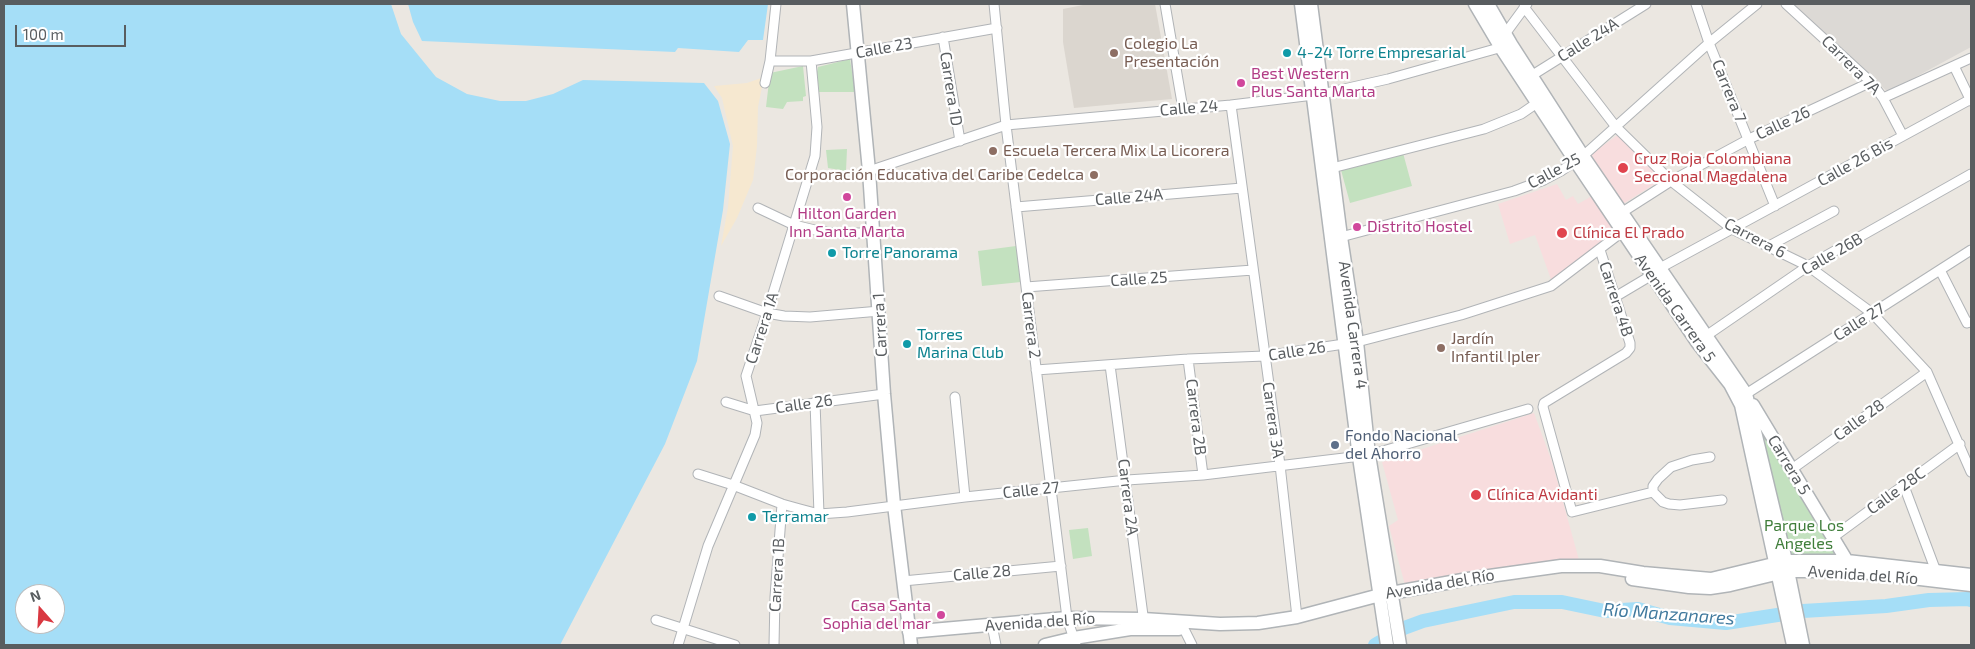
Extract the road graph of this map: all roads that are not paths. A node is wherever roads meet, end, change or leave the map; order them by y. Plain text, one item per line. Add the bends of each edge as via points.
1 (776, 4) edge
2 (853, 4) edge
3 (994, 4) edge
4 (1165, 4) edge
5 (1301, 4) edge
6 (1311, 4) edge
7 (1475, 4) edge
8 (1488, 4) edge
9 (1646, 4) edge
10 (1696, 4) edge
11 (1757, 4) edge
12 (1786, 4) edge
13 (1526, 5) edge
14 (996, 28) junction
15 (943, 38) junction
16 (1505, 42) junction
17 (1709, 43) junction
18 (857, 53) junction
19 (1561, 56) junction
20 (1971, 58) edge
21 (770, 61) junction
22 (811, 61) junction
23 (1954, 66) junction
24 (1531, 76) junction
25 (1871, 82) junction
26 (765, 83) dead end
27 (1317, 95) junction
28 (1883, 98) junction
29 (1971, 100) edge
30 (1537, 103) junction
31 (1231, 105) junction
32 (1183, 109) junction
33 (1006, 125) junction
34 (1616, 127) junction
35 (1903, 136) junction
36 (1749, 139) junction
37 (960, 141) junction
38 (1579, 159) junction
39 (1332, 168) junction
40 (869, 171) junction
41 (1971, 174) edge
42 (1671, 181) junction
43 (1242, 188) junction
44 (1775, 206) junction
45 (1016, 207) junction
46 (758, 208) dead end
47 (1834, 210) dead end
48 (1620, 212) junction
49 (794, 225) junction
50 (1732, 229) junction
51 (1622, 232) junction
52 (874, 233) junction
53 (1336, 238) junction
54 (1769, 246) junction
55 (1600, 250) junction
56 (1971, 250) edge
57 (1808, 266) junction
58 (1253, 270) junction
59 (1940, 270) junction
60 (1656, 272) junction
61 (1026, 287) junction
62 (719, 296) dead end
63 (1615, 297) junction
64 (880, 311) junction
65 (767, 313) junction
66 (1872, 313) junction
67 (1969, 322) edge
68 (1701, 339) junction
69 (1351, 343) junction
70 (1265, 356) junction
71 (1188, 359) junction
72 (1110, 365) junction
73 (1036, 370) junction
74 (1927, 372) junction
75 (884, 394) junction
76 (1746, 394) junction
77 (955, 397) dead end
78 (726, 402) dead end
79 (815, 402) junction
80 (1528, 408) dead end
81 (755, 411) junction
82 (1960, 444) junction
83 (1364, 456) junction
84 (1710, 457) dead end
85 (1280, 465) junction
86 (1792, 469) junction
87 (1971, 472) edge
88 (698, 474) dead end
89 (1203, 475) junction
90 (1126, 480) junction
91 (733, 485) junction
92 (1904, 486) junction
93 (1050, 488) junction
94 (1653, 492) junction
95 (965, 497) junction
96 (1722, 500) dead end
97 (782, 504) junction
98 (894, 505) junction
99 (820, 514) junction
100 (1832, 538) junction
101 (1848, 562) junction
102 (1060, 566) junction
103 (1782, 567) junction
104 (1971, 575) edge
105 (1938, 576) junction
106 (903, 581) junction
107 (1971, 585) edge
108 (1387, 598) junction
109 (1067, 618) junction
110 (1298, 618) junction
111 (656, 620) dead end
112 (1144, 624) junction
113 (992, 625) junction
114 (683, 628) junction
115 (1184, 629) junction
116 (1795, 630) junction
117 (909, 632) junction
118 (1075, 642) edge
119 (678, 645) edge
120 (735, 645) edge
121 (774, 645) edge
122 (911, 645) edge
123 (996, 645) edge
124 (1045, 645) edge
125 (1192, 645) edge
126 (1387, 645) edge
127 (1400, 645) edge
128 (1794, 645) edge
129 (1803, 645) edge

1 - 21 street
2 - 18 street, Carrera 1
3 - 14 street, Carrera 2
4 - 32 street
5 - 27 street, Avenida Carrera 4
6 - 27 street, Avenida Carrera 4
7 - 16 street, Avenida Carrera 5
8 - 16 street, Avenida Carrera 5
9 - 19 street, Calle 24A
10 - 17 street, Carrera 7
11 - 17 street, Calle 25
12 - 25 street, Carrera 7A
13 - 16 street
13 - 19 street, Carrera 6
14 - 15 street, Calle 23
14 - 33 street, Carrera 2
15 - 18 street, Calle 23
15 - 37 street, Carrera 1D
16 - 24 street, Avenida Carrera 5
16 - 27 street, Calle 24 via 1388,79
16 - 30 street, Avenida Carrera 5
17 - 34 street, Calle 25
17 - 36 street, Carrera 7
18 - 22 street, Calle 23
18 - 40 street, Carrera 1
19 - 24 street, Calle 24A
19 - 34 street, Carrera 6
20 - 23 street
21 - 22 street, Calle 23
21 - 26 street
22 - 49 street, Carrera 1A via 817,141
23 - 28 street
23 - 29 street
24 - 38 street, Avenida Carrera 5
25 - 28 street, Carrera 7A
25 - 36 street, Calle 26
27 - 31 street, Calle 24
27 - 39 street, Avenida Carrera 4
27 - 53 street, Avenida Carrera 4
28 - 35 street, Carrera 7A
29 - 35 street, Calle 26 Bis
30 - 38 street, Avenida Carrera 5
30 - 39 street via 1521,114 1484,129
31 - 32 street, Calle 24
31 - 43 street, Carrera 3A
32 - 33 street, Calle 24
33 - 37 street, Calle 24
33 - 45 street, Carrera 2
34 - 38 street, Calle 25
34 - 42 street, Carrera 6
35 - 44 street, Calle 26 Bis
36 - 42 street, Calle 26
36 - 44 street, Carrera 7
37 - 40 street, Calle 24
38 - 48 street, Avenida Carrera 5
38 - 51 street, Avenida Carrera 5
38 - 53 street, Calle 25 via 1544,180 1514,191
39 - 53 street, Avenida Carrera 4
40 - 52 street, Carrera 1
41 - 57 street, Calle 26B
42 - 48 street, Calle 26
42 - 50 street, Carrera 6
43 - 45 street, Calle 24A
43 - 58 street, Carrera 3A
44 - 50 street, Calle 26 Bis
45 - 61 street, Carrera 2
46 - 49 street
47 - 54 street
48 - 60 street, Avenida Carrera 5
49 - 52 street via 833,233
49 - 65 street, Carrera 1A
50 - 54 street, Carrera 6
50 - 60 street, Calle 26 Bis
51 - 55 street, Calle 26
51 - 60 street, Avenida Carrera 5
52 - 64 street, Carrera 1
53 - 69 street, Avenida Carrera 4
54 - 57 street, Carrera 6
55 - 63 street, Carrera 4B
55 - 69 street, Calle 26 via 1551,286
56 - 59 street, Calle 27
57 - 66 street, Carrera 6
57 - 68 street, Calle 26B
58 - 61 street, Calle 25
58 - 70 street, Carrera 3A
59 - 66 street, Calle 27
59 - 67 street
60 - 63 street, Calle 26 Bis
60 - 68 street, Avenida Carrera 5
61 - 73 street, Carrera 2
62 - 65 street
63 - 94 street, Carrera 4B via 1630,348 1544,403 1546,416 1572,512
64 - 65 street via 810,317
64 - 75 street, Carrera 1
65 - 81 street, Carrera 1A via 746,376
66 - 74 street, Carrera 6
66 - 76 street, Calle 27
68 - 76 street, Avenida Carrera 5
68 - 103 street, Avenida Carrera 5 via 1740,405
69 - 70 street, Calle 26
69 - 83 street, Avenida Carrera 4
70 - 71 street, Calle 26
70 - 85 street, Carrera 3A
71 - 72 street, Calle 26
71 - 89 street, Carrera 2B
72 - 73 street, Calle 26
72 - 90 street, Carrera 2A
73 - 93 street, Carrera 2
74 - 82 street, Carrera 6
74 - 86 street, Calle 28
75 - 79 street, Calle 26
75 - 98 street, Carrera 1
76 - 86 street, Carrera 5
76 - 103 street, Avenida Carrera 5
77 - 95 street
78 - 81 street, Calle 26
79 - 81 street, Calle 26
79 - 99 street
80 - 83 street
81 - 91 street, Carrera 1A via 758,424 755,435
82 - 87 street, Carrera 6
82 - 92 street, Calle 28C
83 - 85 street, Calle 27
83 - 108 street, Avenida Carrera 4
84 - 94 street via 1671,467 1658,479
85 - 89 street, Calle 27
85 - 110 street, Carrera 3A
86 - 100 street, Carrera 5
88 - 91 street, Calle 27
89 - 90 street, Calle 27
90 - 93 street, Calle 27
90 - 112 street, Carrera 2A
91 - 97 street, Calle 27
91 - 114 street, Carrera 1A via 708,546
92 - 100 street, Calle 28C
92 - 105 street
93 - 95 street, Calle 27
93 - 102 street, Carrera 2
94 - 96 street via 1669,504
95 - 98 street, Calle 27
97 - 99 street, Calle 27
97 - 121 street, Carrera 1B
98 - 99 street, Calle 27
98 - 106 street, Carrera 1
100 - 101 street, Carrera 5
101 - 103 street, Avenida del Río
101 - 105 street, Avenida del Río
102 - 106 street, Calle 28
102 - 109 street, Carrera 2
103 - 105 street, Avenida del Río
103 - 108 street, Avenida del Río via 1730,586 1710,588 1600,574 1561,574
103 - 116 street, Avenida Carrera 5
104 - 105 street, Avenida del Río
105 - 107 street, Avenida del Río
106 - 117 street, Carrera 1
108 - 110 street, Avenida del Río
108 - 115 street, Avenida del Río via 1302,625 1259,632
108 - 126 street, Avenida Carrera 4 via 1384,622
108 - 127 street, Avenida Carrera 4 via 1397,621
109 - 112 street, Avenida del Río
109 - 113 street, Avenida del Río
109 - 118 street, Carrera 2
110 - 112 street, Avenida del Río via 1258,623
111 - 114 street
112 - 115 street, Avenida del Río
112 - 118 street, Avenida del Río
113 - 117 street, Avenida del Río
113 - 123 street
114 - 119 street, Carrera 1A
114 - 120 street
115 - 125 street
116 - 128 street, Avenida Carrera 5
116 - 129 street, Avenida Carrera 5
117 - 122 street, Carrera 1
118 - 124 street, Avenida del Río

